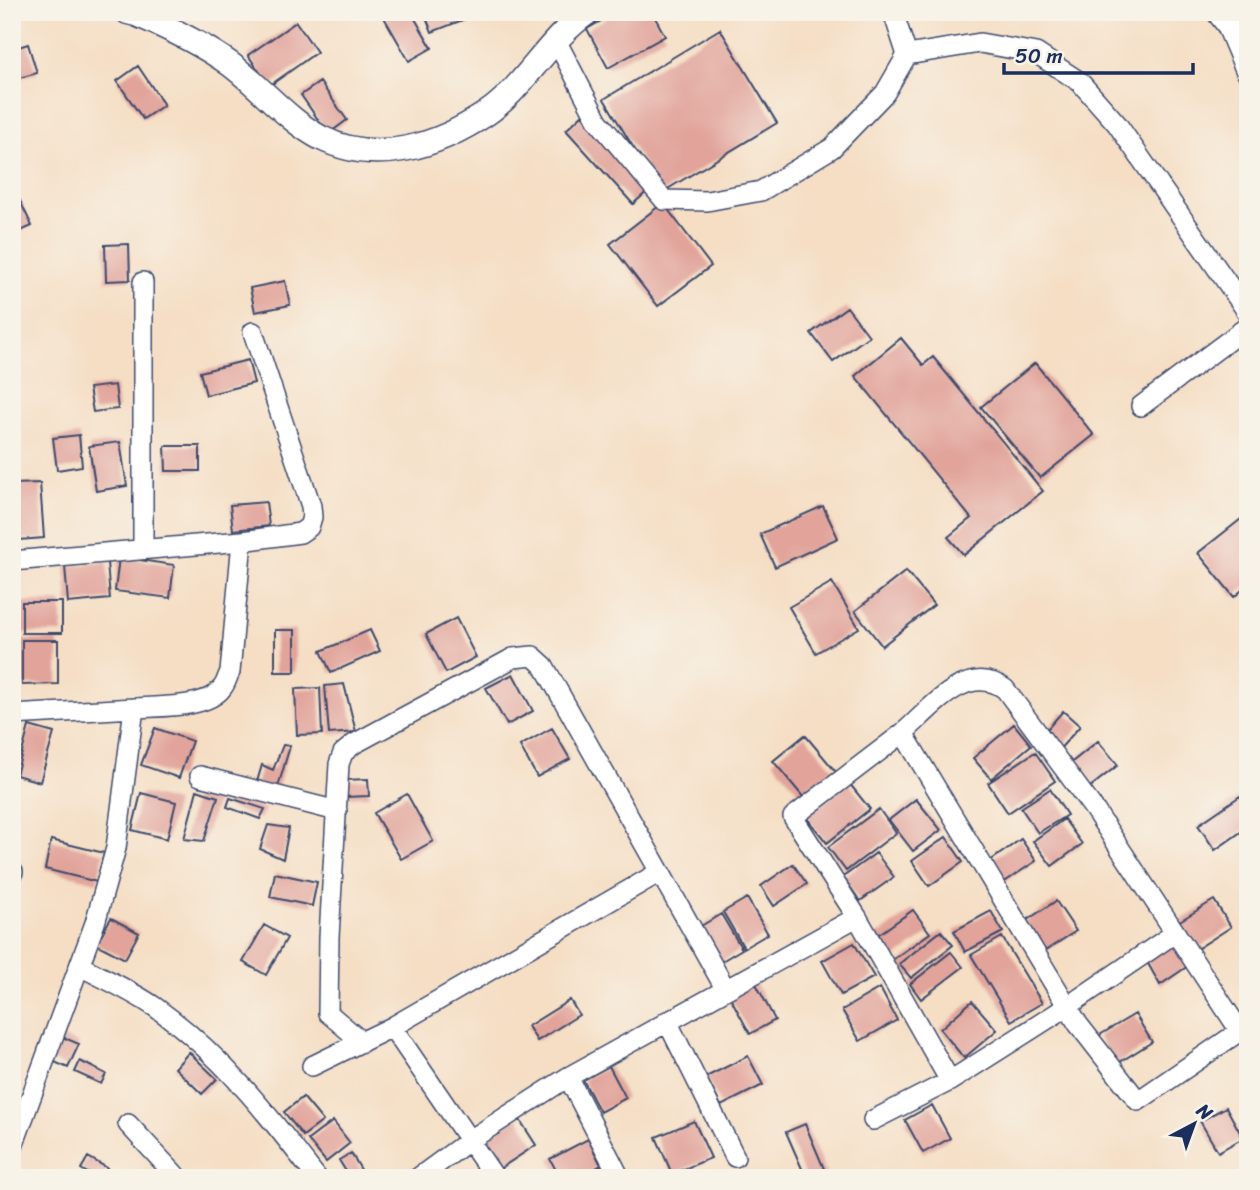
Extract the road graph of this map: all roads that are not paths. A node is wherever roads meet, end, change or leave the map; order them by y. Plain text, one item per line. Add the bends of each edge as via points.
1 (588, 12) edge
2 (893, 12) edge
3 (1219, 12) edge
4 (134, 13) edge
5 (556, 40) junction
6 (907, 55) junction
7 (1248, 70) edge
8 (143, 282) dead end
9 (1248, 313) edge
10 (1248, 327) edge
11 (254, 332) dead end
12 (1140, 406) dead end
13 (242, 541) junction
14 (143, 549) junction
15 (12, 561) edge
16 (134, 708) junction
17 (12, 715) edge
18 (903, 733) junction
19 (200, 776) dead end
20 (337, 811) junction
21 (660, 872) junction
22 (857, 917) junction
23 (1175, 933) junction
24 (80, 966) junction
25 (725, 989) junction
26 (1068, 1006) junction
27 (667, 1021) junction
28 (392, 1027) junction
29 (1244, 1029) edge
30 (362, 1042) junction
31 (312, 1066) dead end
32 (568, 1077) junction
33 (950, 1081) junction
34 (873, 1120) dead end
35 (128, 1124) dead end
36 (470, 1140) junction
37 (12, 1149) edge
38 (735, 1157) dead end
39 (178, 1178) edge
40 (317, 1178) edge
41 (418, 1178) edge
42 (495, 1178) edge
43 (620, 1178) edge

1 - 5 street
2 - 6 street
3 - 7 street
4 - 5 street via 230,64 321,138 377,151 414,148 454,134 490,111
5 - 6 street via 598,121 664,200 707,201 761,191 832,148 885,93
6 - 9 street via 980,43 1036,53 1080,82 1117,124
8 - 14 street
10 - 12 street
11 - 13 street via 312,517 309,527 300,533
13 - 14 street
13 - 16 street via 230,672 222,689 200,702
14 - 15 street
16 - 17 street
16 - 24 street via 116,848
18 - 22 street via 793,817
18 - 23 street via 953,689 973,679 994,681 1005,689 1094,809
18 - 26 street
19 - 20 street
20 - 21 street via 339,764 354,744 513,659 533,656 544,666
20 - 30 street via 328,1013
21 - 25 street
21 - 28 street
22 - 25 street
22 - 33 street
23 - 26 street
23 - 29 street
24 - 37 street
24 - 40 street via 154,1006 216,1056
25 - 27 street
26 - 29 street via 1138,1101
26 - 33 street
27 - 32 street
27 - 38 street
28 - 30 street
28 - 36 street
30 - 31 street
32 - 36 street
32 - 43 street
33 - 34 street
35 - 39 street
36 - 41 street
36 - 42 street

